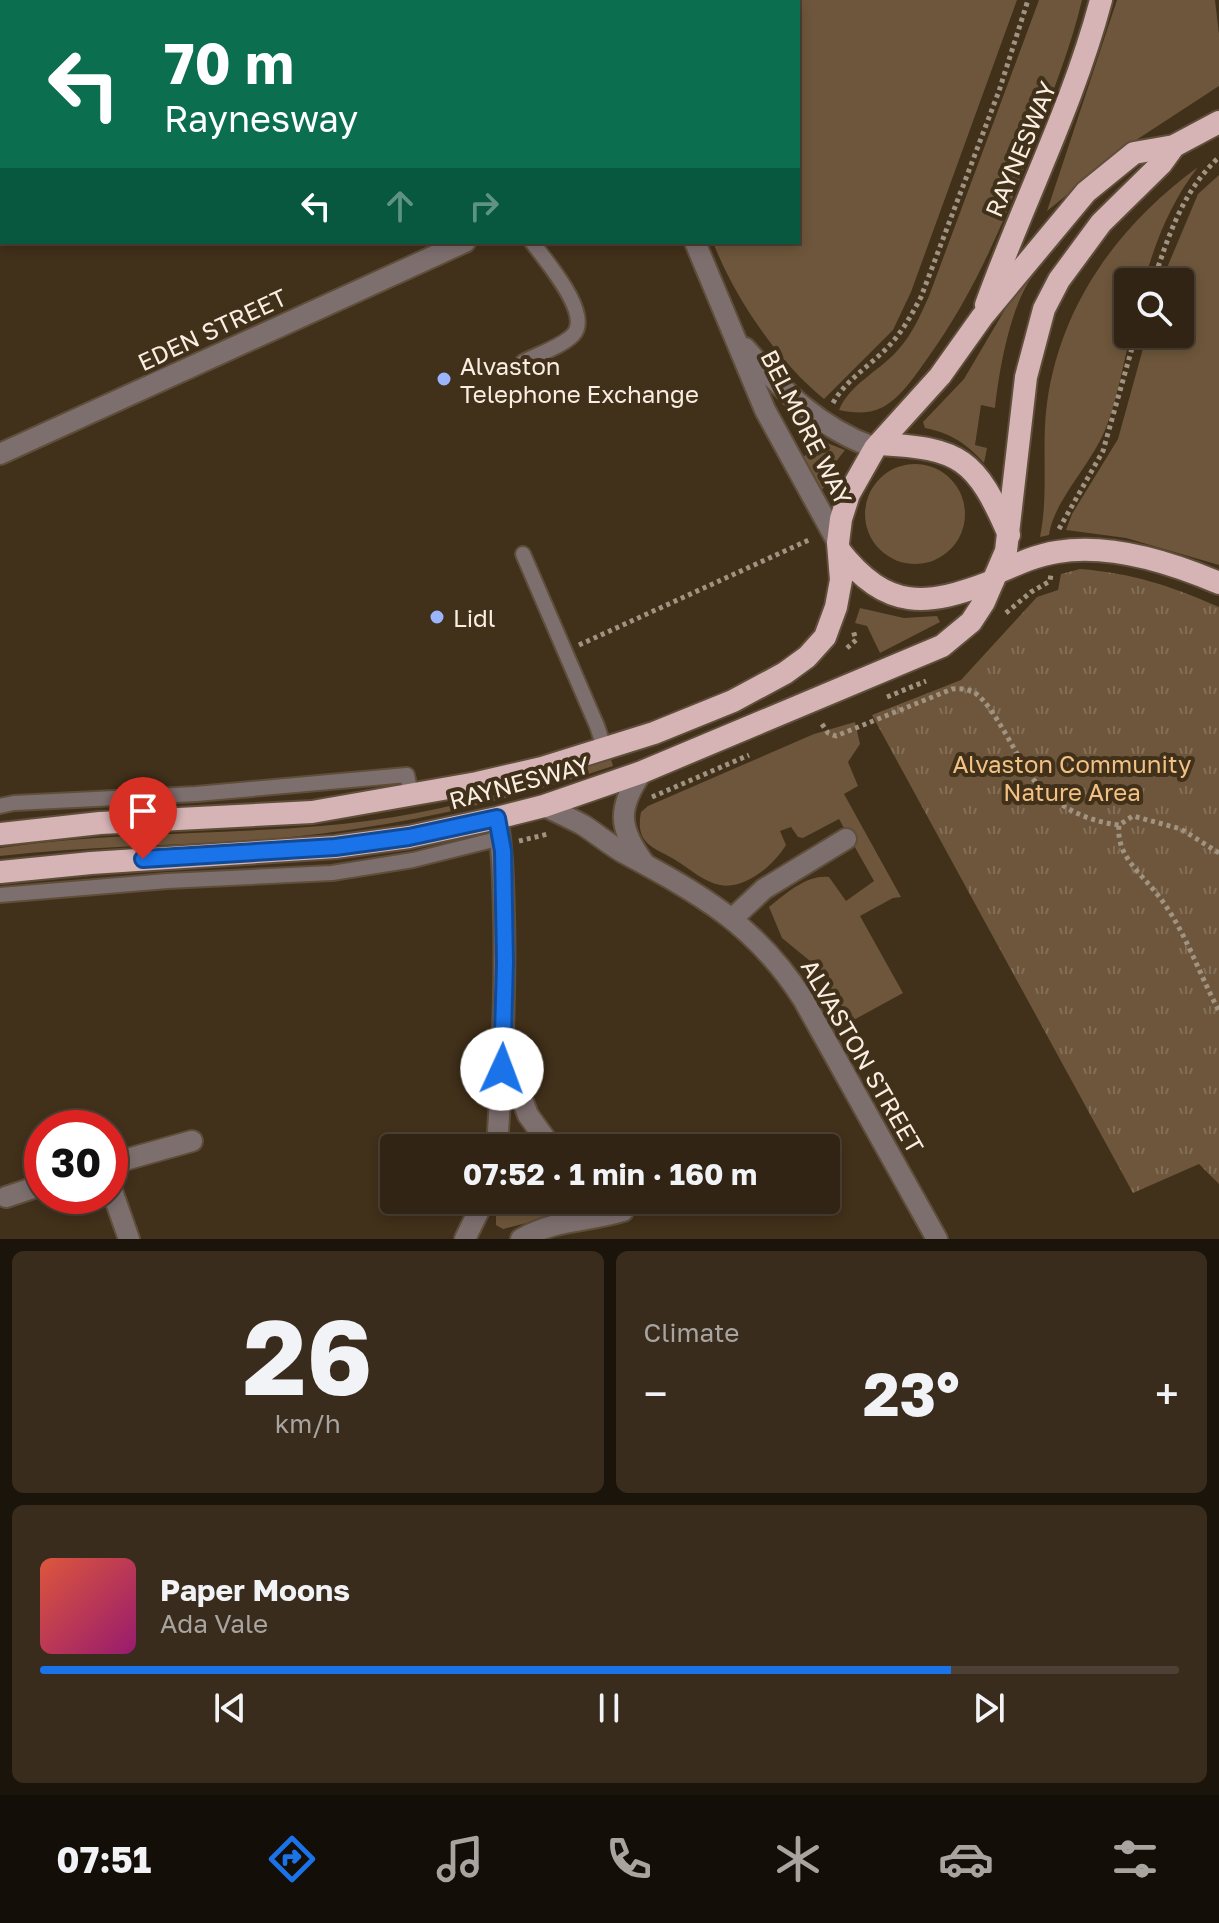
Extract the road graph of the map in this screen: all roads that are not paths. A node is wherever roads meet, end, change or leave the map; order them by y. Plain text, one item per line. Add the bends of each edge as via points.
1 (1101, 0) edge
2 (1219, 122) edge
3 (1174, 146) junction
4 (533, 244) edge
5 (696, 244) edge
6 (443, 247) edge
7 (982, 317) junction
8 (732, 333) junction
9 (523, 362) dead end
10 (877, 446) junction
11 (0, 454) edge
12 (1010, 537) junction
13 (839, 547) junction
14 (523, 554) dead end
15 (996, 576) junction
16 (1219, 583) edge
17 (605, 750) junction
18 (642, 772) junction
19 (411, 794) junction
20 (0, 806) edge
21 (544, 806) junction
22 (500, 833) junction
23 (0, 834) edge
24 (846, 839) dead end
25 (644, 863) junction
26 (0, 872) edge
27 (0, 895) edge
28 (733, 918) junction
29 (504, 1050) junction
30 (498, 1134) edge
31 (542, 1134) edge
32 (192, 1141) dead end
33 (128, 1159) edge
34 (24, 1191) edge
35 (6, 1197) dead end
36 (120, 1214) edge
37 (479, 1214) edge
38 (605, 1214) edge
39 (129, 1239) edge
40 (465, 1239) edge
41 (521, 1239) edge
42 (937, 1239) edge

1 - 7 highway, RAYNESWAY via 1073,90
2 - 3 highway, RAYNESWAY
3 - 7 highway, RAYNESWAY via 1134,153 1096,182
3 - 12 highway, RAYNESWAY via 1101,223 1044,309 1026,377
4 - 9 lane via 574,303 579,322 574,334
5 - 8 street, BELMORE WAY
6 - 11 street, EDEN STREET
7 - 10 highway, RAYNESWAY via 940,376
8 - 10 street, BELMORE WAY via 784,392 859,442
8 - 13 street, BELMORE WAY via 765,410
10 - 12 highway via 945,451 961,461 994,501
10 - 13 highway via 849,494
12 - 15 highway
13 - 15 highway via 872,585 917,601 955,595
13 - 17 highway, RAYNESWAY via 841,580 833,614 825,637 807,657 733,701
14 - 17 lane
15 - 16 highway via 1054,552 1088,549 1118,552
15 - 18 highway, RAYNESWAY via 971,622 942,646
17 - 19 highway, RAYNESWAY
18 - 21 highway, RAYNESWAY
18 - 25 street via 623,810 627,837
19 - 20 lane, RAYNESWAY via 407,775
19 - 23 highway, RAYNESWAY via 312,812
21 - 22 highway, RAYNESWAY
21 - 25 street, ALVASTON STREET
22 - 26 highway, RAYNESWAY
22 - 27 lane, RAYNESWAY via 413,860 332,873
22 - 29 street
24 - 28 street via 764,889
25 - 28 street, ALVASTON STREET
28 - 42 street, ALVASTON STREET via 782,967 803,999
29 - 30 street
29 - 31 street via 528,1115
32 - 33 street
34 - 35 street
36 - 39 street
37 - 40 street
38 - 41 street via 569,1220

